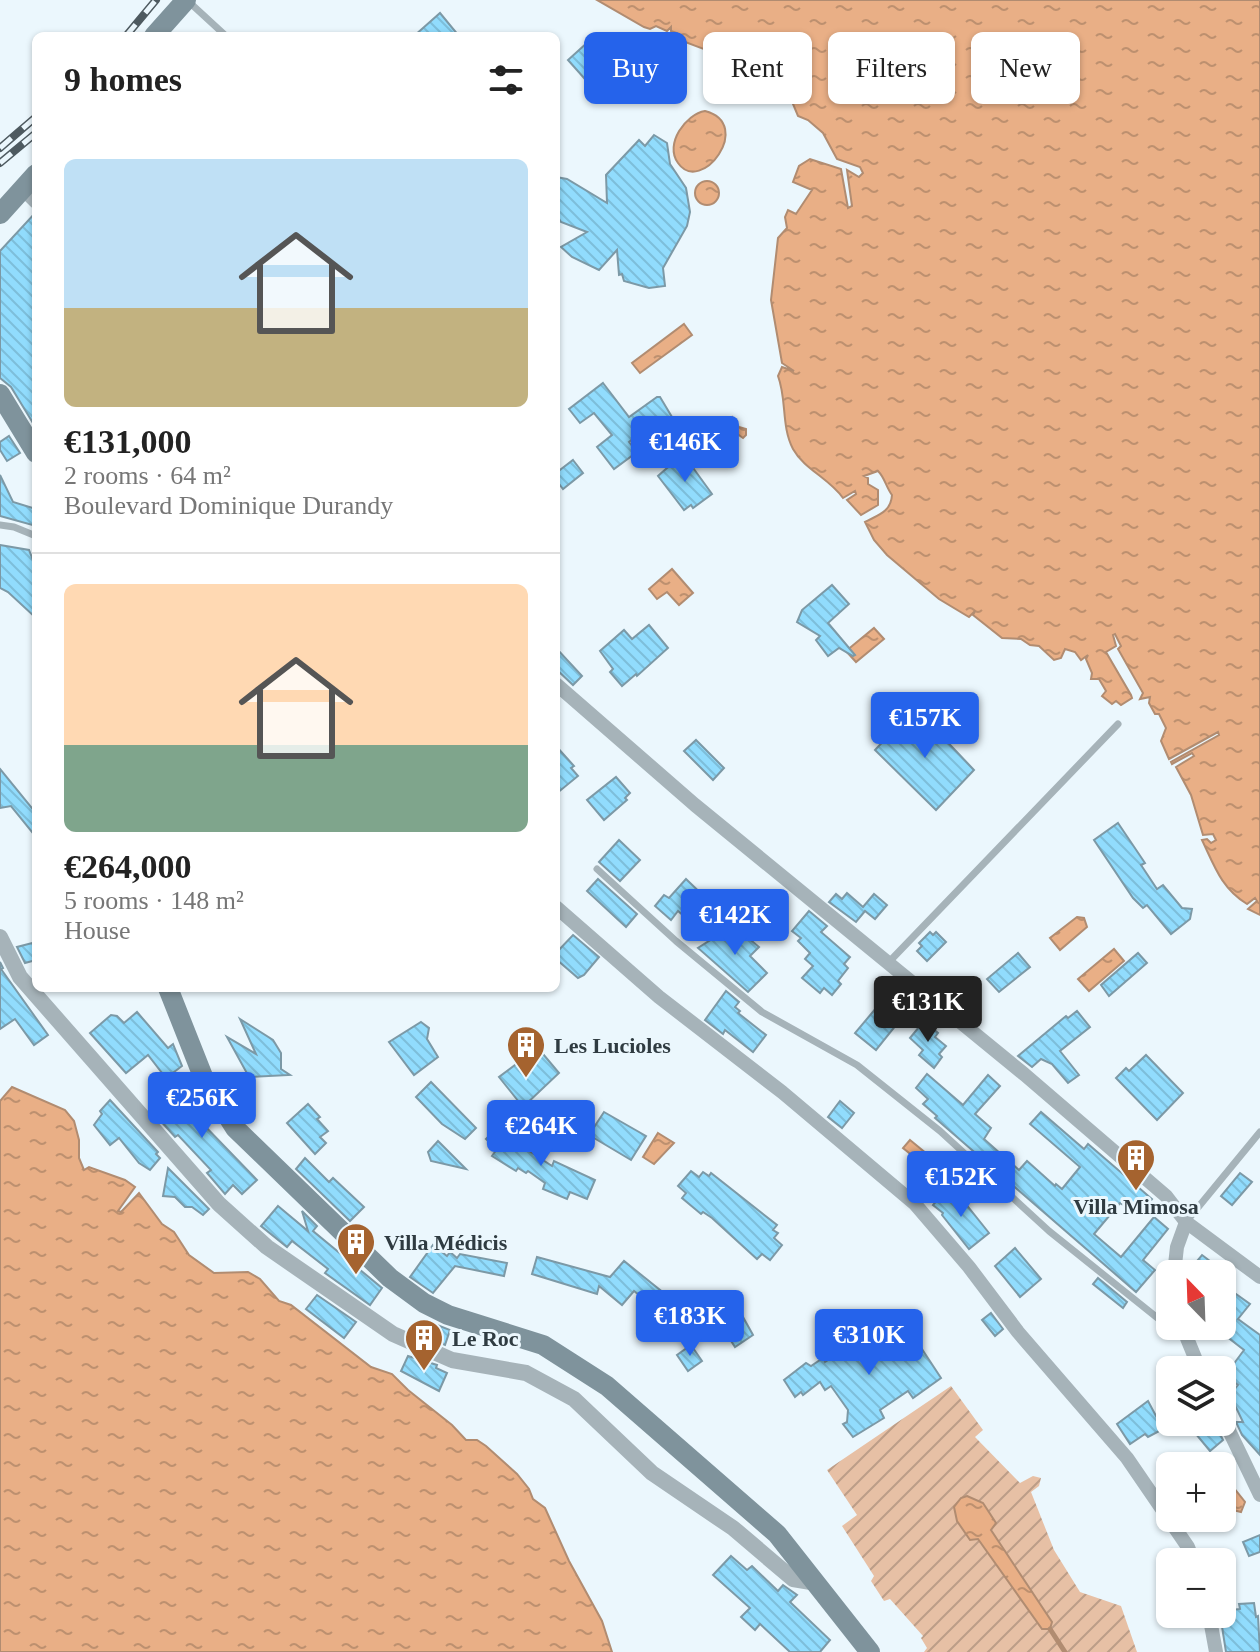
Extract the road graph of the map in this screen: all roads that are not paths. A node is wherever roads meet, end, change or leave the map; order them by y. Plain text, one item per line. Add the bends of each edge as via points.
1 (186, 0) edge
2 (158, 32) edge
3 (222, 32) edge
4 (32, 188) edge
5 (0, 214) edge
6 (0, 394) edge
7 (32, 446) edge
8 (0, 525) edge
9 (32, 535) edge
10 (560, 687) edge
11 (1118, 724) dead end
12 (597, 869) dead end
13 (560, 910) edge
14 (0, 937) edge
15 (888, 963) junction
16 (32, 991) edge
17 (33, 992) edge
18 (170, 992) edge
19 (1260, 1132) edge
20 (1186, 1222) junction
21 (1176, 1260) edge
22 (1260, 1277) edge
23 (1156, 1317) edge
24 (1232, 1436) edge
25 (1260, 1495) edge
26 (1188, 1548) edge
27 (817, 1583) junction
28 (1212, 1628) edge
29 (870, 1652) edge
30 (1216, 1652) edge

1 - 2 main road
1 - 3 lane
4 - 5 main road
6 - 7 main road
8 - 9 lane
10 - 15 street
11 - 15 lane
12 - 23 lane via 762,1012 857,1065 940,1131 1060,1240
13 - 26 street via 915,1204 1127,1458
14 - 16 street
15 - 20 street via 1166,1196
17 - 27 street via 219,1204 267,1247 393,1334 452,1360 526,1373 574,1399 652,1473 733,1528 793,1579
18 - 27 main road via 204,1079 235,1128 390,1278 448,1315 543,1345 607,1386 777,1534
19 - 20 lane
20 - 21 street
20 - 22 street
24 - 25 street
27 - 29 main road
28 - 30 street

